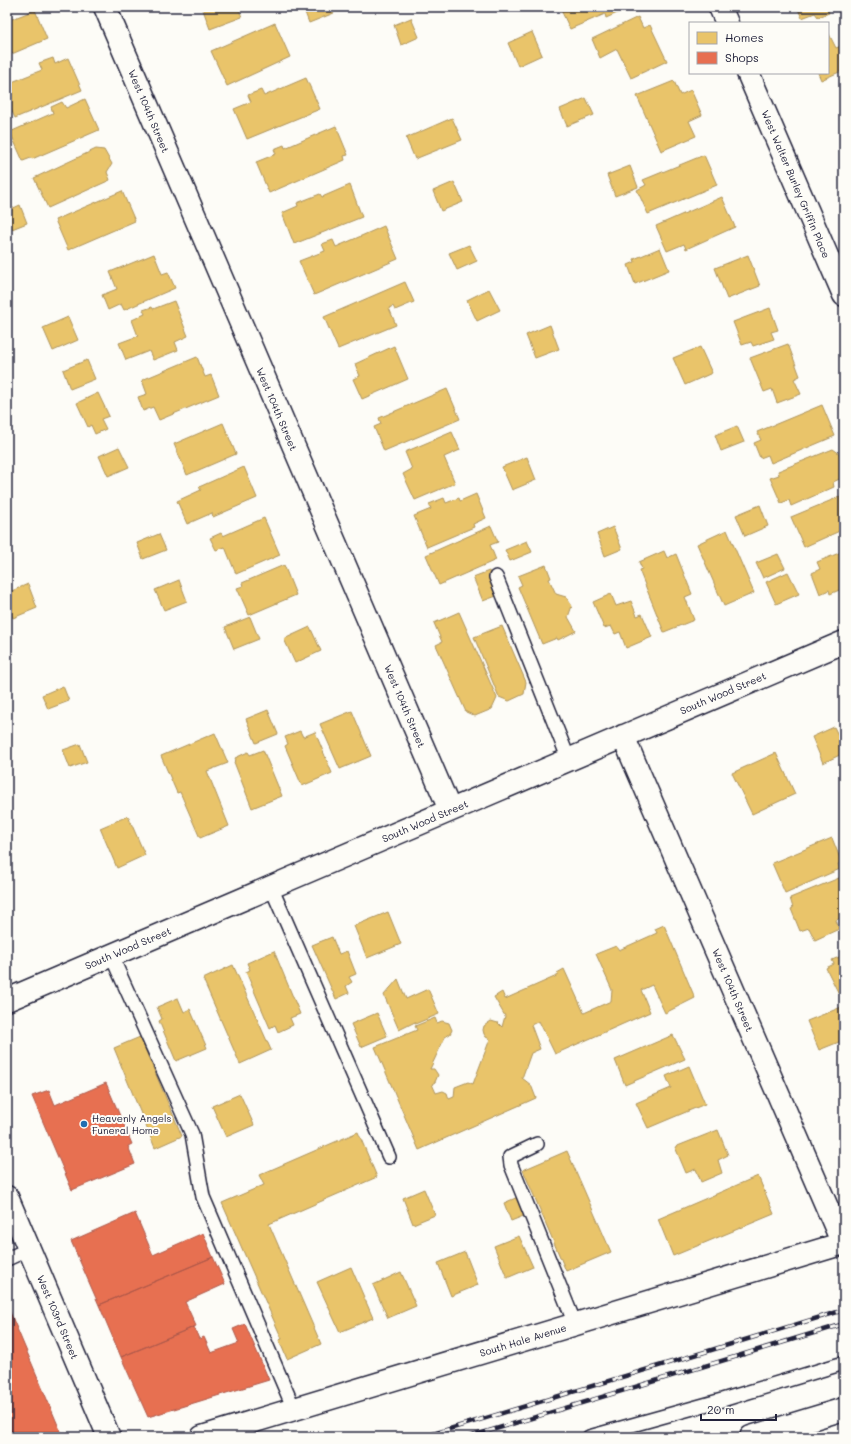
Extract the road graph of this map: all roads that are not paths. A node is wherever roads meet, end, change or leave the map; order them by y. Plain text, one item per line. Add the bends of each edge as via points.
1 (105, 7) edge
2 (720, 7) edge
3 (727, 22) edge
4 (748, 74) edge
5 (844, 295) edge
6 (496, 576) dead end
7 (844, 642) edge
8 (623, 736) junction
9 (569, 760) junction
10 (450, 810) junction
11 (271, 887) junction
12 (111, 955) junction
13 (7, 1000) edge
14 (537, 1144) dead end
15 (389, 1157) dead end
16 (7, 1197) edge
17 (843, 1244) edge
18 (29, 1249) junction
19 (7, 1259) edge
20 (575, 1324) junction
21 (844, 1363) edge
22 (294, 1409) junction
23 (844, 1409) edge
24 (763, 1435) edge
25 (109, 1437) edge
26 (202, 1437) edge
27 (589, 1437) edge

1 - 10 street, West 104th Street
2 - 3 street
4 - 5 street, West Walter Burley Griffin Place
6 - 9 lane
7 - 8 street, South Wood Street
8 - 9 street, South Wood Street
8 - 17 street, West 104th Street
9 - 10 street, South Wood Street
10 - 11 street, South Wood Street
11 - 12 street, South Wood Street
11 - 15 lane
12 - 13 street, South Wood Street
12 - 22 lane via 192,1134 203,1197
14 - 20 lane via 510,1157 511,1165
16 - 18 street, West 103rd Street
17 - 20 street, South Hale Avenue
18 - 19 lane
18 - 25 street, West 103rd Street
20 - 22 street, South Hale Avenue
21 - 27 lane
22 - 26 street, South Hale Avenue
23 - 24 street

